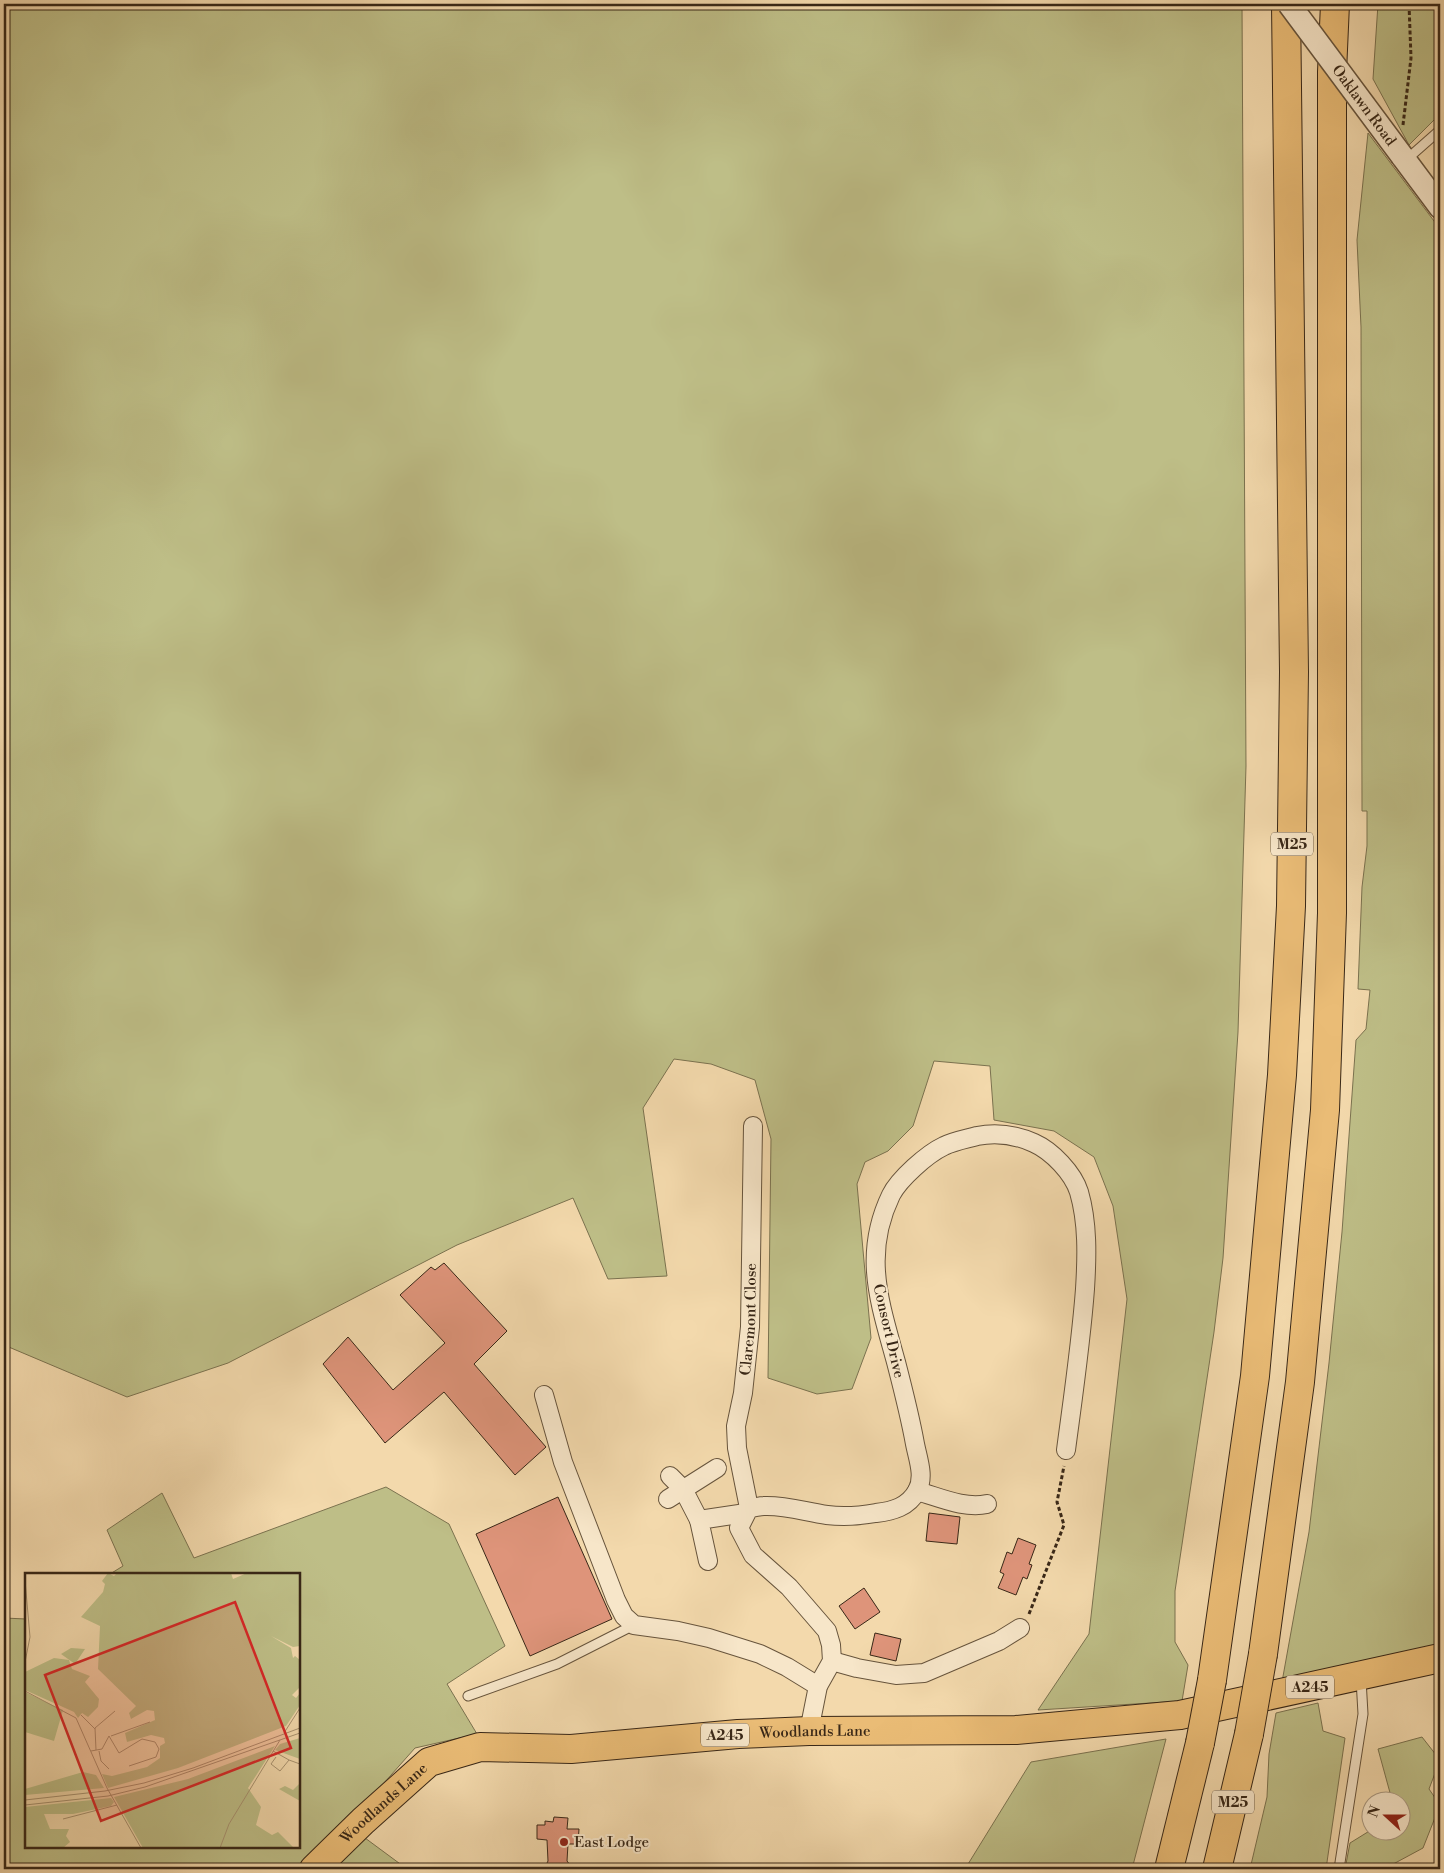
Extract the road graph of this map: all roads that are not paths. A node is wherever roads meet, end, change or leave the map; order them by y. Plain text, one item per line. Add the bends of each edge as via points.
1 (1288, 4) edge
2 (1335, 4) edge
3 (1440, 130) edge
4 (1404, 158) junction
5 (1440, 206) edge
6 (753, 1126) dead end
7 (544, 1395) dead end
8 (1066, 1450) road end
9 (717, 1468) dead end
10 (670, 1476) dead end
11 (683, 1489) junction
12 (917, 1491) junction
13 (668, 1499) dead end
14 (987, 1504) dead end
15 (748, 1511) junction
16 (699, 1520) junction
17 (708, 1561) dead end
18 (634, 1625) junction
19 (1020, 1628) road end
20 (1440, 1658) edge
21 (832, 1661) junction
22 (1361, 1676) junction
23 (818, 1686) junction
24 (468, 1696) dead end
25 (809, 1731) junction
26 (314, 1869) edge
27 (1169, 1869) edge
28 (1217, 1869) edge
29 (1338, 1869) edge

1 - 4 street, Oaklawn Road, bridge
1 - 27 main road, M25, bridge via 1294,672 1292,906 1282,1075 1255,1376 1212,1680
2 - 28 main road, M25, bridge via 1332,72 1332,913 1325,1110 1300,1382 1263,1654 1249,1734
3 - 4 lane
4 - 5 street, Oaklawn Road
6 - 15 street, Claremont Close via 750,1327 736,1426
7 - 18 street via 563,1462 612,1591 624,1616
8 - 12 street, Consort Drive via 1087,1262 1084,1213 1078,1189 1059,1160 1034,1143 1017,1136 986,1134 964,1139 942,1147 906,1174 891,1194 876,1248 880,1308 919,1461 921,1481
9 - 11 street
10 - 11 street
11 - 13 street
11 - 16 street
12 - 14 street via 962,1504
12 - 15 street via 908,1503 890,1511 864,1515 828,1515 764,1506
15 - 16 street
15 - 21 street via 738,1528 753,1555 789,1587 827,1631
16 - 17 street
18 - 23 street via 709,1638 760,1654
18 - 24 lane via 557,1664
19 - 21 street via 999,1642 924,1673 896,1675
20 - 22 main road, A245
21 - 23 street
22 - 25 main road, Woodlands Lane / A245 via 1180,1715 1016,1730
22 - 29 lane via 1362,1714
23 - 25 street
25 - 26 main road, Woodlands Lane / A245 via 571,1749 480,1747 429,1762

